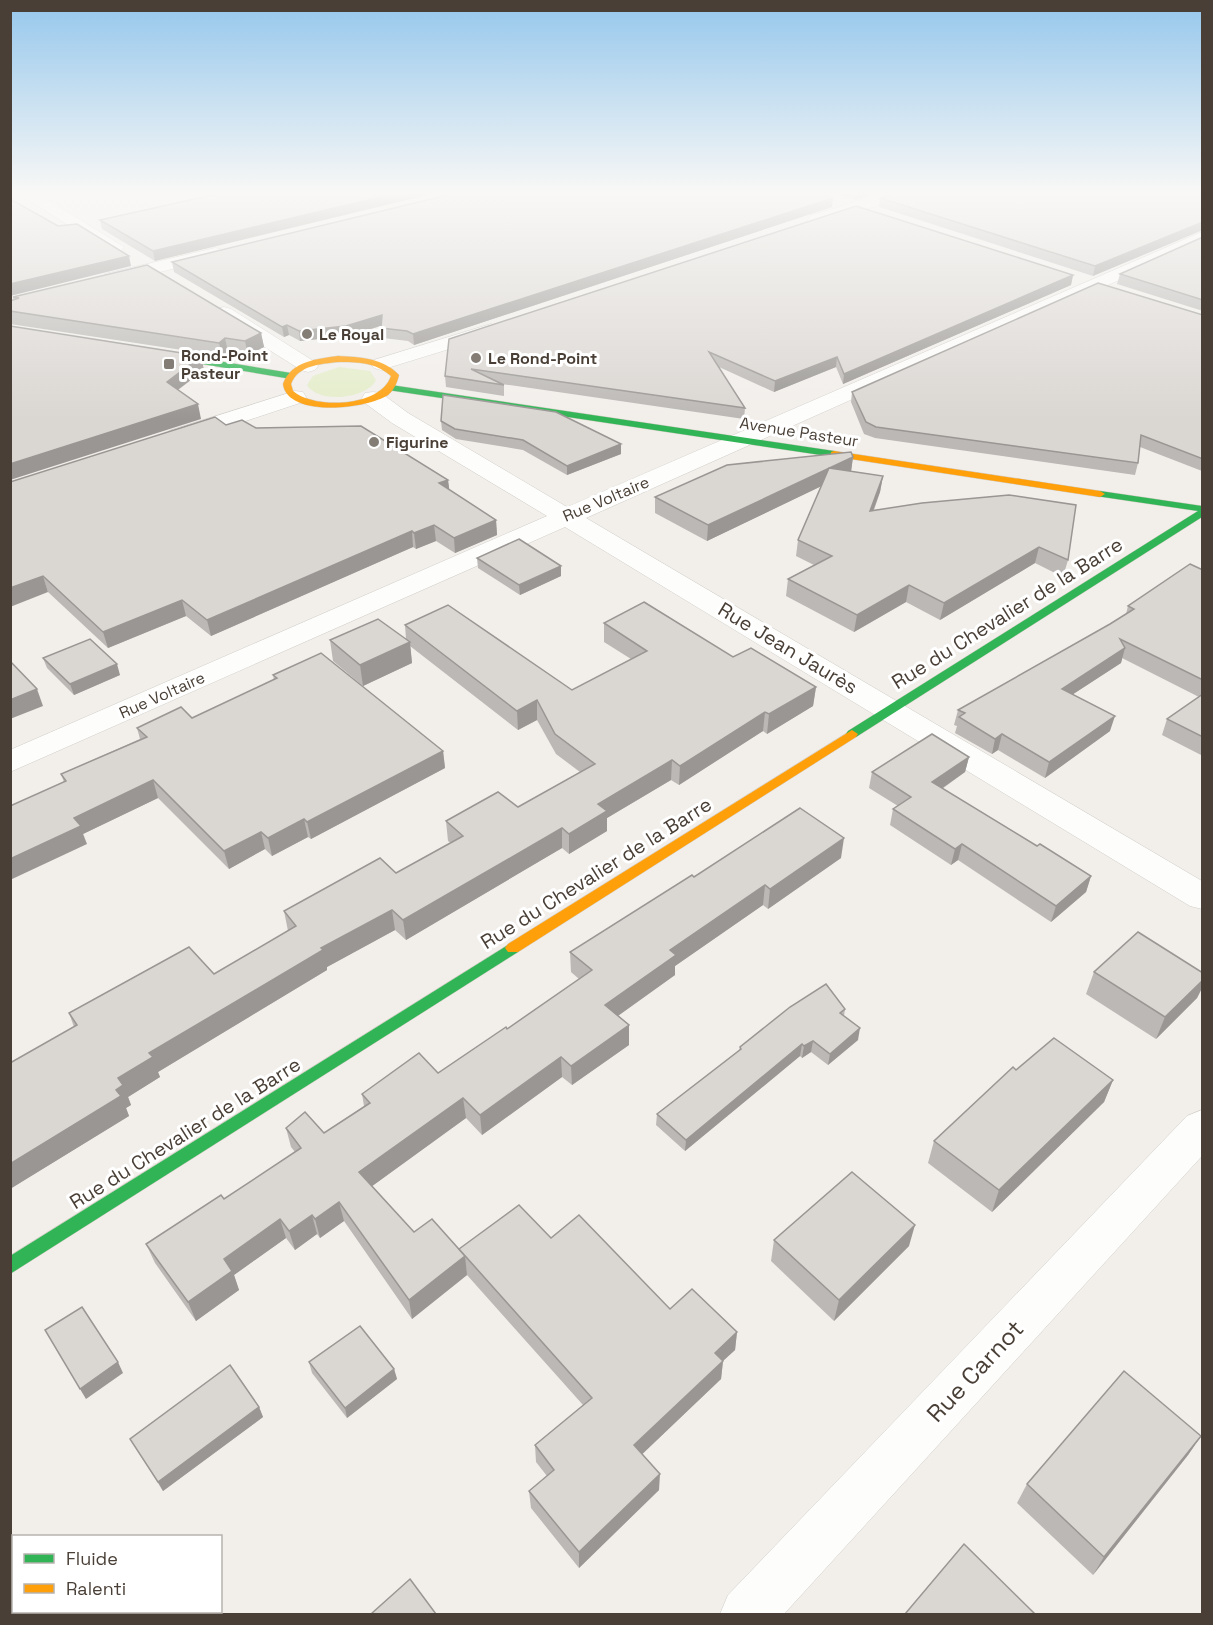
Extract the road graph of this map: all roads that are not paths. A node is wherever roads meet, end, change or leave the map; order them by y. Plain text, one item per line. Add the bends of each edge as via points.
1 (156, 268) edge
2 (1132, 268) edge
3 (151, 269) junction
4 (91, 284) edge
5 (175, 284) edge
6 (204, 301) edge
7 (513, 322) edge
8 (138, 351) edge
9 (381, 364) junction
10 (308, 366) junction
11 (293, 387) junction
12 (382, 393) junction
13 (741, 440) junction
14 (157, 442) edge
15 (1203, 511) edge
16 (565, 516) junction
17 (891, 709) junction
18 (10, 762) edge
19 (1203, 897) edge
20 (1203, 1128) edge
21 (10, 1266) edge
22 (747, 1614) edge

1 - 3 street
2 - 13 street, Rue Voltaire
3 - 4 street
3 - 5 street
6 - 10 street
7 - 9 street
8 - 11 street
9 - 10 street via 338,359
9 - 12 street via 395,375 395,381
10 - 11 street
11 - 12 street via 307,402 340,405
11 - 14 street
12 - 13 street, Avenue Pasteur
12 - 16 street, Rue Jean Jaurès via 400,418
13 - 15 street, Avenue Pasteur
13 - 16 street, Rue Voltaire
15 - 17 street, Rue du Chevalier de la Barre
16 - 17 street, Rue Jean Jaurès
16 - 18 street, Rue Voltaire
17 - 19 street, Rue Jean Jaurès
17 - 21 street, Rue du Chevalier de la Barre
20 - 22 street, Rue Carnot

